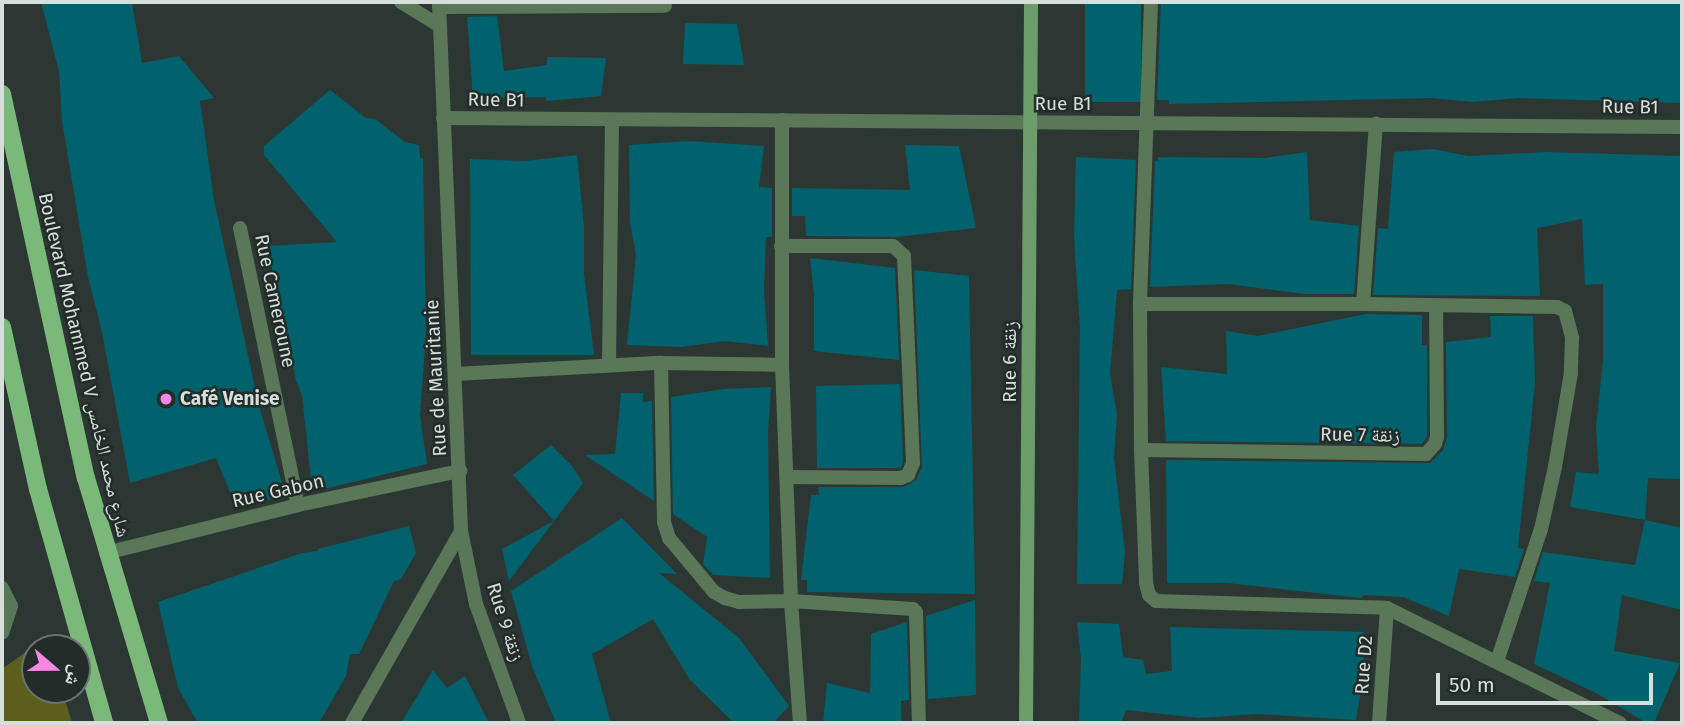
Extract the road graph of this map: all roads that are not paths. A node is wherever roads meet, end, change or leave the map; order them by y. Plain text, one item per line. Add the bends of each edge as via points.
1 (401, 2) edge
2 (1031, 2) edge
3 (1151, 2) edge
4 (439, 5) edge
5 (665, 6) dead end
6 (440, 26) junction
7 (2, 94) edge
8 (443, 118) junction
9 (782, 120) junction
10 (612, 121) junction
11 (1031, 123) junction
12 (1144, 123) junction
13 (1377, 123) junction
14 (1682, 127) edge
15 (240, 228) dead end
16 (781, 246) junction
17 (1140, 304) junction
18 (1363, 304) junction
19 (1436, 306) junction
20 (2, 327) edge
21 (660, 363) junction
22 (609, 365) junction
23 (782, 365) junction
24 (455, 374) junction
25 (1141, 450) junction
26 (460, 471) junction
27 (787, 477) junction
28 (298, 505) junction
29 (461, 531) junction
30 (106, 553) junction
31 (2, 588) edge
32 (791, 601) junction
33 (1387, 608) junction
34 (2, 633) edge
35 (1497, 662) junction
36 (104, 723) edge
37 (159, 723) edge
38 (353, 723) edge
39 (519, 723) edge
40 (800, 723) edge
41 (919, 723) edge
42 (1026, 723) edge
43 (1380, 723) edge
44 (1620, 723) edge

1 - 6 street
2 - 11 street, Rue 6 زنقة
3 - 12 street
4 - 5 street
4 - 6 street, Rue de Mauritanie
6 - 8 street, Rue de Mauritanie
7 - 30 main road, Boulevard Mohammed V شارع محمد الخامس via 67,402
8 - 10 street, Rue B1
8 - 24 street, Rue de Mauritanie
9 - 10 street, Rue B1
9 - 11 street, Rue B1
9 - 16 street
10 - 22 street
11 - 12 street, Rue B1
11 - 42 street, Rue 6 زنقة
12 - 13 street, Rue B1
12 - 17 street
13 - 14 street, Rue B1
13 - 18 street
15 - 28 street, Rue Cameroune
16 - 23 street
16 - 27 street via 893,246 904,256 913,463 901,478
17 - 18 street
17 - 25 street
18 - 19 street
19 - 25 street, Rue 7 زنقة via 1437,437 1426,454
19 - 35 street via 1557,307 1565,311 1570,324 1571,373 1555,467 1541,529
20 - 36 main road via 38,489
21 - 22 street
21 - 23 street
21 - 32 street via 664,522 669,538 724,598
22 - 24 street
23 - 27 street
24 - 26 street, Rue de Mauritanie
25 - 33 street via 1146,583 1156,601
26 - 28 street, Rue Gabon
26 - 29 street, Rue de Mauritanie
27 - 32 street
28 - 30 street, Rue Gabon
29 - 38 street
29 - 39 street, Rue 9 زنقة via 476,604
30 - 37 main road, Boulevard Mohammed V شارع محمد الخامس
31 - 34 street via 11,606
32 - 40 street
32 - 41 street via 915,611
33 - 35 street
33 - 43 street, Rue D2
35 - 44 street

